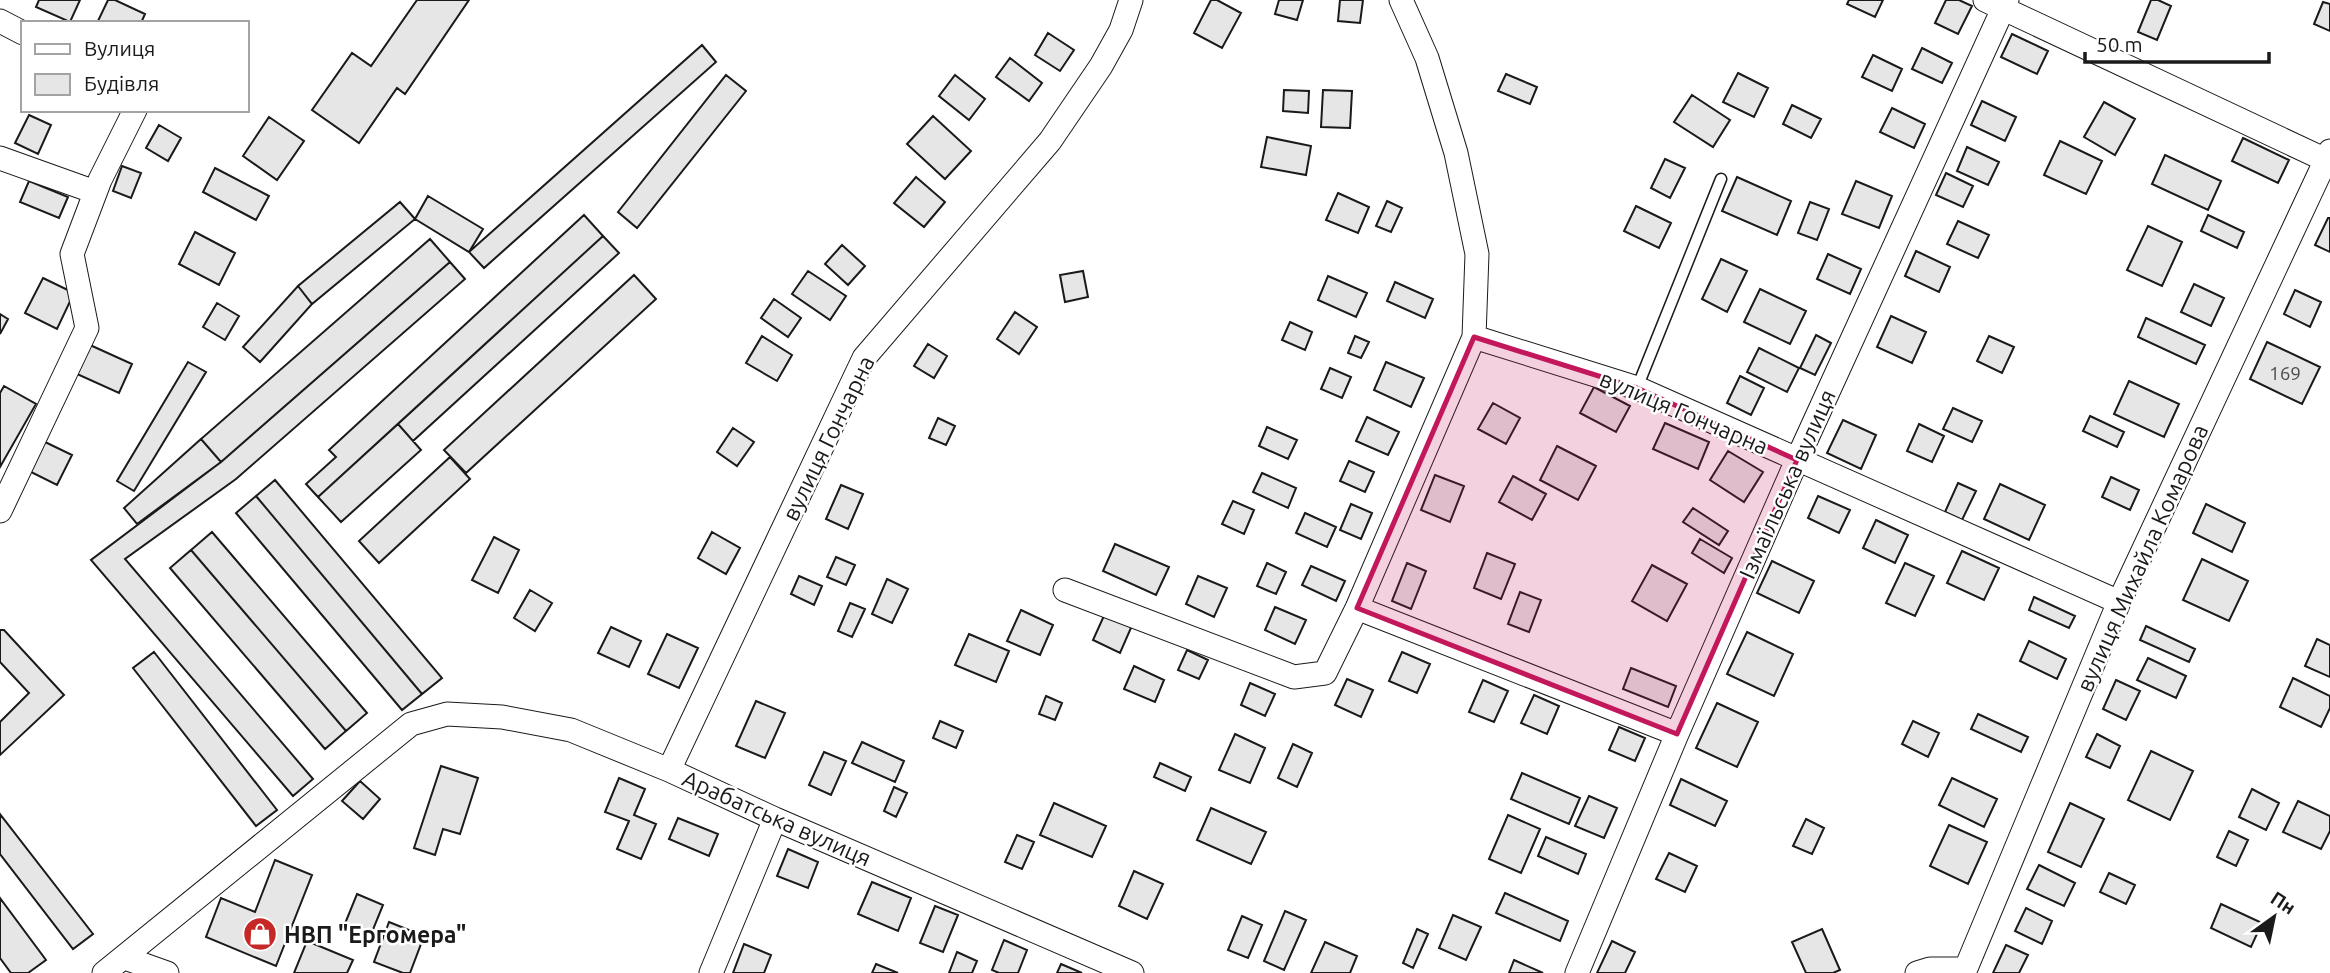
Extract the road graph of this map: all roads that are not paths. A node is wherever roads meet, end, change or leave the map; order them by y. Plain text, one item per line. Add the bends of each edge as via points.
1 (1131, 0) edge
2 (1401, 0) edge
3 (1998, 3) edge
4 (0, 21) edge
5 (21, 32) edge
6 (134, 112) edge
7 (0, 158) edge
8 (2329, 158) edge
9 (1721, 179) dead end
10 (95, 192) junction
11 (1474, 337) junction
12 (1637, 388) junction
13 (1797, 460) junction
14 (0, 511) edge
15 (1065, 590) dead end
16 (2119, 602) junction
17 (1357, 608) junction
18 (1677, 734) junction
19 (669, 770) junction
20 (775, 819) junction
21 (125, 958) junction
22 (1964, 971) edge
23 (104, 973) edge
24 (167, 973) edge
25 (710, 973) edge
26 (1132, 973) edge
27 (1577, 973) edge
28 (1917, 973) edge

1 - 19 street, вулиця Гончарна via 1122,30 1050,141 864,358
2 - 11 street via 1427,58 1456,153 1477,254
3 - 8 street
3 - 13 street, Ізмаїльська вулиця
4 - 5 street
6 - 10 street
7 - 10 street
8 - 16 street, вулиця Михайла Комарова
9 - 12 lane
10 - 14 street via 72,254 87,328
11 - 12 street, вулиця Гончарна
11 - 17 street
12 - 13 street, вулиця Гончарна
13 - 16 street, вулиця Гончарна
13 - 18 street, Ізмаїльська вулиця
15 - 17 street via 1294,677 1325,673
16 - 22 street, вулиця Михайла Комарова
17 - 18 street
18 - 27 street, Ізмаїльська вулиця
19 - 20 street, Арабатська вулиця
19 - 21 street, Арабатська вулиця via 571,730 502,717 447,713 411,724
20 - 25 street
20 - 26 street, Арабатська вулиця
21 - 23 street
21 - 24 street
22 - 28 street, вулиця Михайла Комарова

